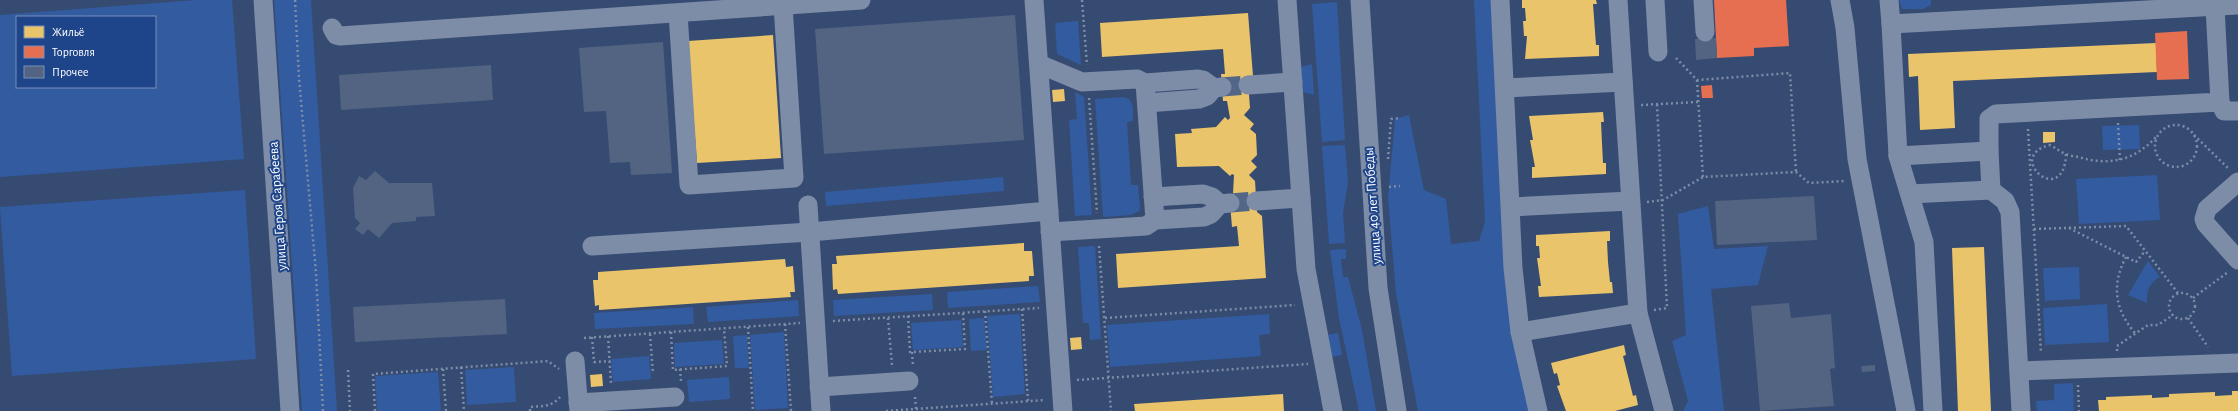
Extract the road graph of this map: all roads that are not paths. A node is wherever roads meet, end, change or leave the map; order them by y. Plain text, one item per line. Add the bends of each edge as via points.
1 (263, 0) edge
2 (861, 0) edge
3 (1034, 0) edge
4 (1287, 0) edge
5 (1360, 0) edge
6 (1500, 0) edge
7 (1618, 0) edge
8 (1655, 0) edge
9 (1703, 0) edge
10 (1840, 0) edge
11 (1889, 0) edge
12 (783, 5) junction
13 (2238, 5) edge
14 (2215, 7) junction
15 (678, 13) junction
16 (1891, 24) junction
17 (332, 28) dead end
18 (1705, 32) dead end
19 (1667, 55) road end
20 (1039, 64) junction
21 (1293, 82) junction
22 (1623, 82) junction
23 (1145, 83) junction
24 (1248, 86) tunnel mouth
25 (1505, 88) junction
26 (2220, 102) junction
27 (1147, 103) junction
28 (2238, 111) edge
29 (1989, 151) junction
30 (1898, 156) junction
31 (2235, 177) edge
32 (1991, 190) junction
33 (1910, 194) junction
34 (1153, 197) junction
35 (1301, 198) junction
36 (1256, 201) tunnel mouth
37 (1630, 201) junction
38 (808, 205) dead end
39 (1511, 207) junction
40 (1049, 211) junction
41 (1155, 220) junction
42 (810, 232) junction
43 (1050, 232) junction
44 (592, 246) dead end
45 (2235, 264) edge
46 (1638, 313) junction
47 (1520, 332) junction
48 (2229, 363) edge
49 (568, 366) road end
50 (2019, 371) junction
51 (901, 381) road end
52 (820, 387) junction
53 (675, 397) dead end
54 (1062, 397) edge
55 (579, 407) edge
56 (290, 411) edge
57 (821, 411) edge
58 (1333, 411) edge
59 (1397, 411) edge
60 (1538, 411) edge
61 (1664, 411) edge
62 (1906, 411) edge
63 (1933, 411) edge
64 (2021, 411) edge

1 - 56 street, улица Героя Сарабеева
2 - 12 street
3 - 20 street
4 - 21 street
5 - 59 street, улица 40 лет Победы via 1378,288
6 - 25 street
7 - 22 street
8 - 19 street
9 - 18 street
10 - 62 street via 1861,179
11 - 16 street
12 - 15 street
12 - 15 street via 794,178 689,185
13 - 14 street
14 - 16 street
14 - 26 street
15 - 17 street via 340,36 333,32
16 - 30 street
20 - 23 street via 1077,81 1137,79
20 - 40 street
21 - 24 street
21 - 35 street
22 - 25 street
22 - 37 street
23 - 27 street
23 - 27 street via 1198,79 1218,88 1200,99
25 - 39 street
26 - 28 street via 2224,111
26 - 29 street via 1992,115 1988,126
27 - 34 street
29 - 30 street
29 - 32 street
30 - 33 street
31 - 45 street via 2207,209 2204,219
32 - 33 street
32 - 50 street via 2005,201 2010,212
33 - 63 street via 1924,242
34 - 41 street
34 - 41 street via 1203,194 1225,204 1208,216
35 - 36 street
35 - 58 street via 1306,269
37 - 39 street
37 - 46 street
38 - 42 street
39 - 47 street
40 - 42 street
40 - 43 street
41 - 43 street via 1146,226
42 - 44 street
42 - 52 street
43 - 54 street
46 - 47 street
46 - 61 street
47 - 60 street
48 - 50 street
49 - 55 street
50 - 64 street
51 - 52 street
52 - 57 street
53 - 55 street via 612,401

